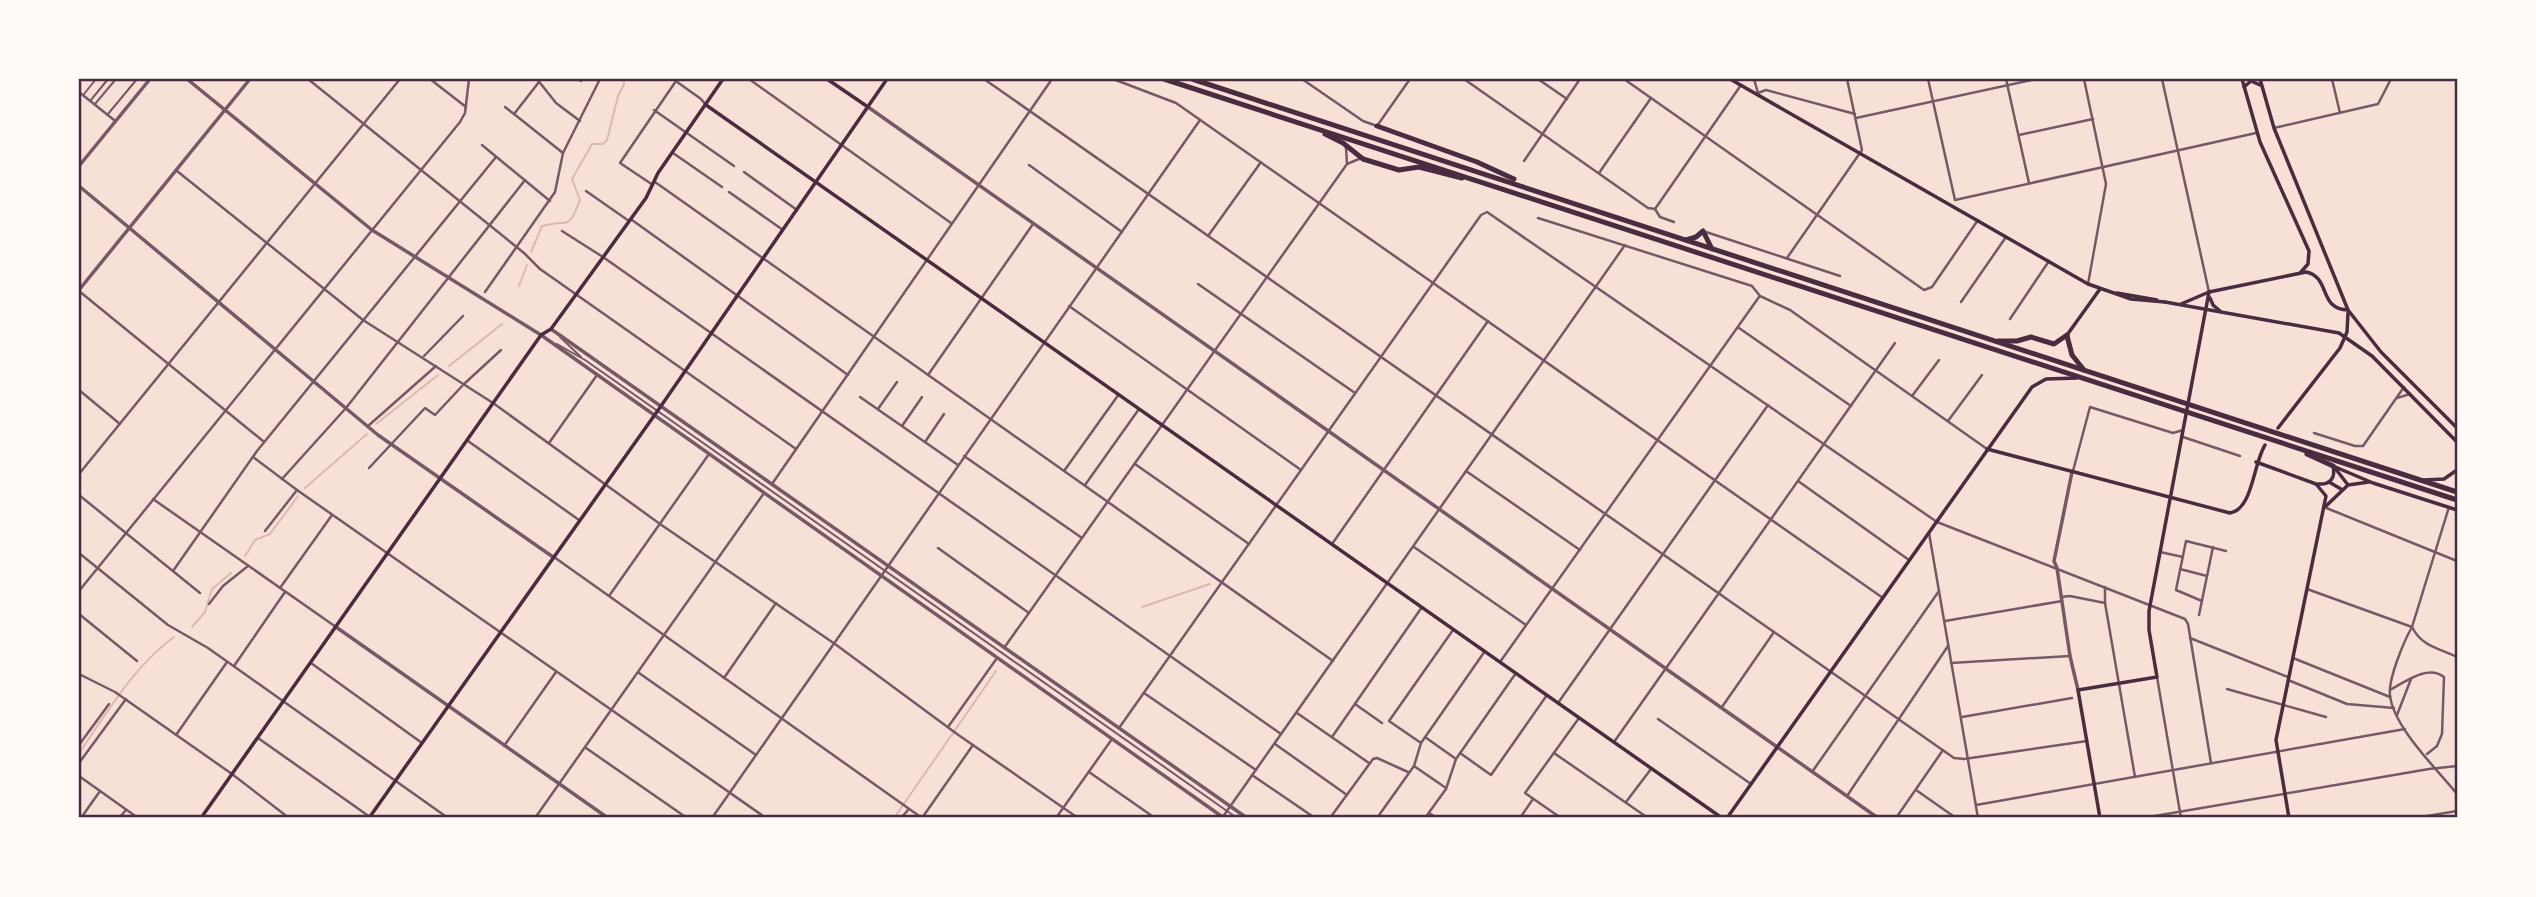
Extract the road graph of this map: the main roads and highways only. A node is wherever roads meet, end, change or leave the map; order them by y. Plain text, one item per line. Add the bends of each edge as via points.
1 (723, 79) edge
2 (827, 79) edge
3 (887, 79) edge
4 (1164, 79) edge
5 (1192, 79) edge
6 (1730, 79) edge
7 (2242, 79) edge
8 (2259, 79) edge
9 (2244, 87) junction
10 (2261, 87) junction
11 (706, 105) junction
12 (867, 107) junction
13 (1306, 125) junction
14 (1377, 126) road end
15 (1475, 180) junction
16 (816, 182) junction
17 (1528, 187) junction
18 (1683, 240) junction
19 (1713, 250) junction
20 (2301, 272) junction
21 (2100, 289) junction
22 (2209, 292) junction
23 (2179, 305) junction
24 (2348, 310) junction
25 (2205, 311) junction
26 (2223, 312) junction
27 (2067, 335) junction
28 (2346, 336) junction
29 (1992, 341) junction
30 (2086, 372) junction
31 (2083, 378) junction
32 (2404, 387) junction
33 (2416, 387) junction
34 (2188, 408) junction
35 (2278, 428) dead end
36 (2457, 428) edge
37 (2457, 442) edge
38 (2285, 444) junction
39 (2265, 445) dead end
40 (1987, 450) junction
41 (2256, 462) junction
42 (2333, 466) junction
43 (2457, 470) edge
44 (2418, 480) junction
45 (2329, 482) junction
46 (2373, 483) junction
47 (2315, 484) junction
48 (2348, 485) junction
49 (2341, 489) junction
50 (2457, 492) edge
51 (2171, 498) junction
52 (2457, 500) edge
53 (2324, 507) junction
54 (2457, 510) edge
55 (201, 818) edge
56 (369, 818) edge
57 (1721, 818) edge
58 (1727, 818) edge
59 (2100, 818) edge
60 (2289, 818) edge

1 - 11 main road
2 - 12 main road
3 - 12 main road
4 - 13 highway
5 - 17 highway
6 - 21 main road
7 - 9 main road
8 - 10 main road
9 - 10 main road via 2251,81
9 - 20 main road via 2256,133 2309,251 2308,264
10 - 24 main road
11 - 16 main road
11 - 55 main road via 630,220 551,329 541,335
12 - 16 main road
13 - 15 highway
13 - 15 highway via 1363,159 1399,170 1419,167
14 - 17 highway via 1477,162
15 - 31 highway
16 - 56 main road
16 - 57 main road
17 - 18 highway
18 - 19 highway
18 - 19 highway via 1703,231
19 - 29 highway
20 - 22 main road
20 - 24 main road via 2317,276 2331,304
21 - 23 main road
21 - 27 main road
22 - 23 main road
22 - 25 main road
22 - 26 main road via 2213,305
23 - 25 main road
24 - 28 main road
24 - 33 main road
25 - 26 main road
25 - 34 main road
26 - 28 main road
27 - 29 highway via 2054,344 2031,337
27 - 30 highway via 2072,355
28 - 32 main road
28 - 35 main road
29 - 30 highway
30 - 34 highway
31 - 34 highway
31 - 40 main road via 2046,379 2032,387
32 - 33 main road
32 - 37 main road
33 - 36 main road
34 - 38 highway
34 - 44 highway
34 - 51 main road
38 - 42 highway
38 - 52 highway
39 - 41 main road
40 - 51 main road
40 - 58 main road
41 - 47 main road
41 - 51 main road via 2240,510 2225,513
42 - 45 main road
42 - 46 main road
42 - 48 main road
43 - 44 main road via 2448,478
44 - 50 highway
45 - 47 main road
45 - 49 main road
46 - 48 main road
46 - 54 main road
47 - 53 main road via 2325,493
48 - 49 main road
49 - 53 main road
51 - 59 main road via 2150,605 2157,677 2078,690
53 - 60 main road via 2276,740

